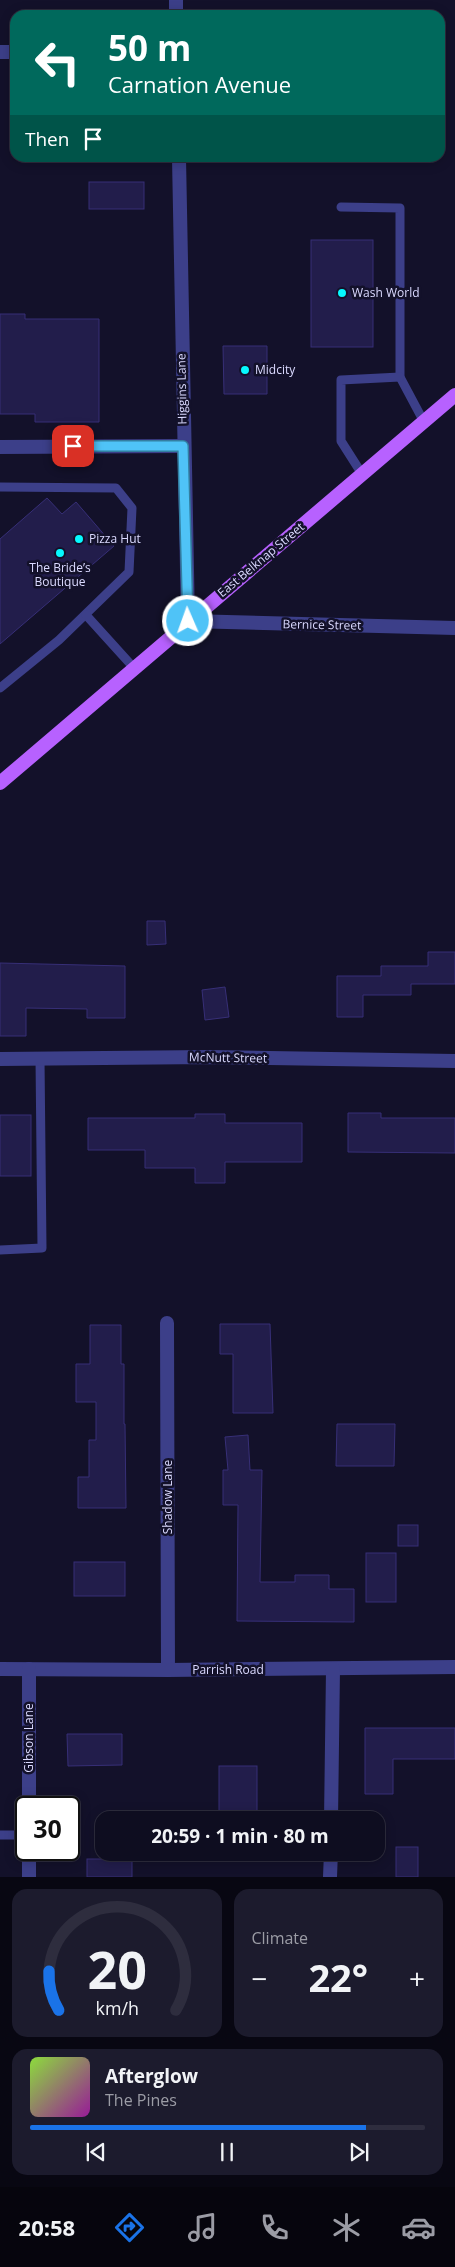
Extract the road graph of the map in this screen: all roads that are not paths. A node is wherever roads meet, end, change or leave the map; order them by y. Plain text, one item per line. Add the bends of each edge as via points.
1 (178, 162) edge
2 (340, 207) dead end
3 (400, 377) junction
4 (455, 395) edge
5 (424, 422) junction
6 (183, 446) junction
7 (0, 447) edge
8 (362, 474) junction
9 (0, 487) edge
10 (86, 614) junction
11 (188, 621) junction
12 (455, 628) edge
13 (134, 668) junction
14 (0, 688) edge
15 (0, 784) edge
16 (40, 1059) junction
17 (0, 1060) edge
18 (455, 1061) edge
19 (0, 1250) edge
20 (167, 1323) dead end
21 (0, 1668) edge
22 (455, 1668) edge
23 (30, 1669) junction
24 (333, 1669) junction
25 (168, 1670) junction
26 (29, 1796) edge
27 (331, 1811) edge
28 (0, 1835) edge
29 (15, 1835) edge
30 (29, 1861) edge
31 (331, 1861) edge
32 (29, 1877) edge
33 (330, 1877) edge

1 - 6 street, Higgins Lane
2 - 3 lane via 400,208
3 - 5 lane
3 - 8 lane via 341,380 341,441
4 - 5 main road, East Belknap Street
5 - 8 main road, East Belknap Street
6 - 7 street
6 - 11 street, Higgins Lane
8 - 11 main road, East Belknap Street
9 - 10 lane via 116,488 132,508 129,572
10 - 13 lane
10 - 14 lane
11 - 12 street, Bernice Street
11 - 13 main road, East Belknap Street
13 - 15 main road, East Belknap Street
16 - 17 street, McNutt Street
16 - 18 street, McNutt Street via 208,1057
16 - 19 lane via 42,1248
20 - 25 street, Shadow Lane
21 - 23 street, Parrish Road
22 - 24 street, Parrish Road
23 - 25 street, Parrish Road
23 - 26 street, Gibson Lane
24 - 25 street, Parrish Road
24 - 27 street
28 - 29 lane
30 - 32 street
31 - 33 street

